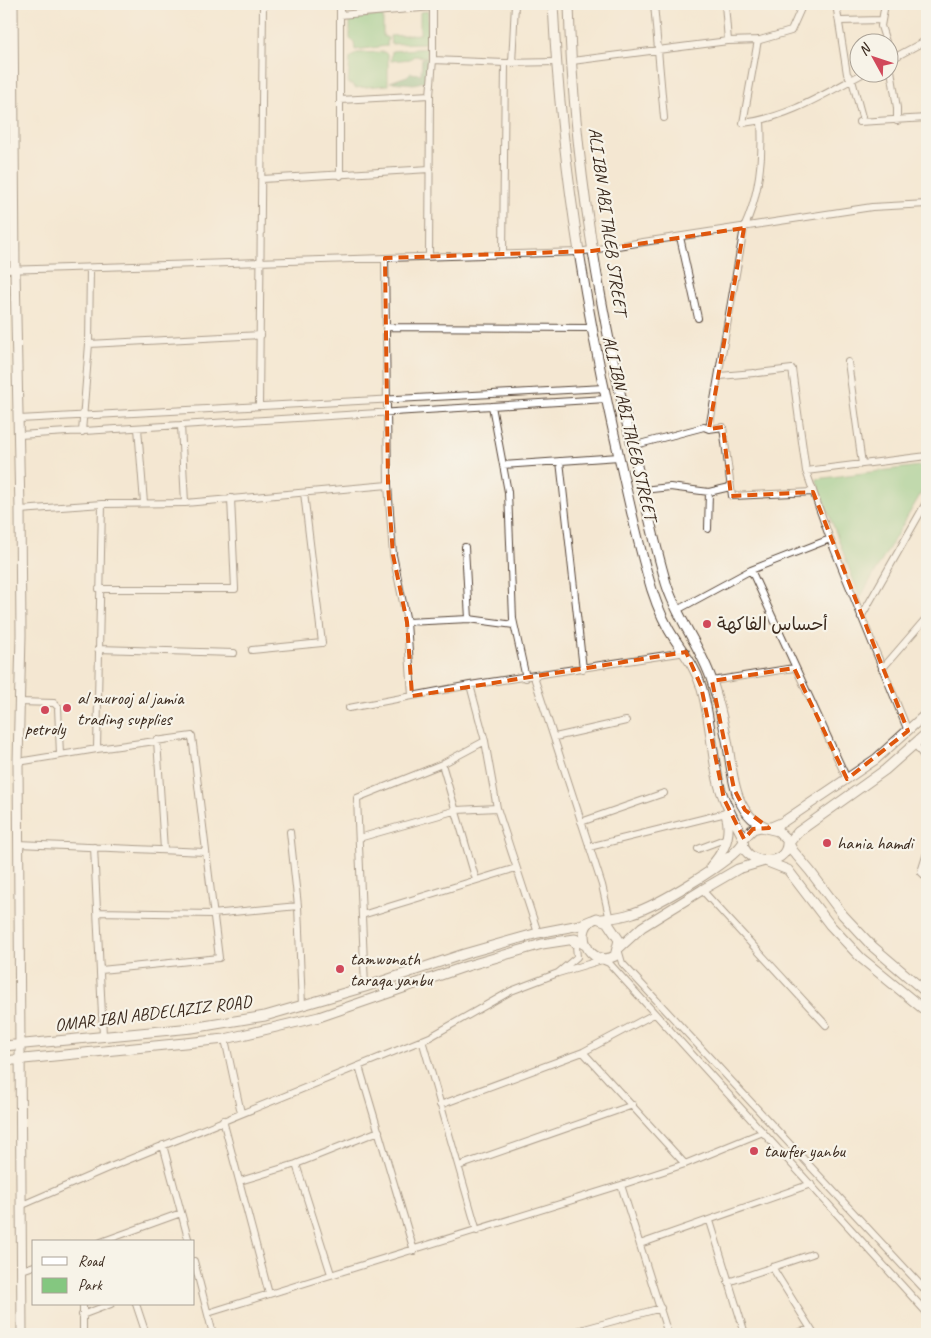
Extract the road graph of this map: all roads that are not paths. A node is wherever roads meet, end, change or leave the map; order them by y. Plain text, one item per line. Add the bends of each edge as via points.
1 (13, 4) edge
2 (263, 4) edge
3 (340, 4) edge
4 (515, 4) edge
5 (553, 4) edge
6 (569, 4) edge
7 (654, 4) edge
8 (725, 4) edge
9 (803, 4) edge
10 (836, 4) edge
11 (885, 4) edge
12 (433, 5) edge
13 (340, 15) junction
14 (882, 20) junction
15 (840, 21) junction
16 (883, 32) edge
17 (758, 40) junction
18 (927, 40) edge
19 (728, 41) junction
20 (658, 51) junction
21 (898, 56) edge
22 (433, 60) junction
23 (572, 61) junction
24 (556, 62) junction
25 (509, 63) junction
26 (848, 75) edge
27 (848, 82) edge
28 (852, 82) edge
29 (893, 82) edge
30 (430, 95) junction
31 (340, 100) junction
32 (664, 118) dead end
33 (927, 118) edge
34 (761, 121) junction
35 (897, 121) junction
36 (430, 169) junction
37 (340, 176) junction
38 (262, 179) junction
39 (927, 204) edge
40 (744, 228) junction
41 (680, 237) junction
42 (592, 250) junction
43 (578, 252) junction
44 (503, 254) junction
45 (429, 256) junction
46 (385, 258) junction
47 (262, 262) junction
48 (90, 268) junction
49 (4, 270) edge
50 (15, 270) junction
51 (698, 318) dead end
52 (387, 327) junction
53 (591, 328) junction
54 (261, 335) junction
55 (89, 344) junction
56 (848, 362) dead end
57 (720, 376) junction
58 (604, 388) junction
59 (386, 398) junction
60 (606, 399) junction
61 (259, 406) junction
62 (492, 406) junction
63 (386, 412) junction
64 (82, 417) junction
65 (19, 419) junction
66 (181, 425) junction
67 (138, 428) junction
68 (709, 429) junction
69 (82, 432) junction
70 (19, 435) junction
71 (632, 446) junction
72 (927, 456) edge
73 (619, 457) junction
74 (560, 461) junction
75 (862, 464) junction
76 (503, 465) junction
77 (806, 471) junction
78 (388, 484) junction
79 (730, 487) junction
80 (643, 490) junction
81 (709, 492) junction
82 (813, 492) junction
83 (304, 493) junction
84 (231, 498) junction
85 (144, 503) junction
86 (185, 503) junction
87 (102, 504) junction
88 (926, 505) edge
89 (20, 510) junction
90 (708, 529) dead end
91 (830, 539) junction
92 (465, 547) dead end
93 (751, 570) junction
94 (99, 589) junction
95 (679, 609) junction
96 (861, 617) junction
97 (927, 617) edge
98 (469, 619) junction
99 (407, 622) junction
100 (514, 625) junction
101 (98, 649) junction
102 (252, 650) dead end
103 (686, 652) junction
104 (234, 653) dead end
105 (794, 668) junction
106 (882, 669) junction
107 (583, 670) junction
108 (534, 677) junction
109 (526, 678) junction
110 (712, 681) junction
111 (470, 685) junction
112 (412, 696) junction
113 (19, 702) junction
114 (349, 708) dead end
115 (927, 713) edge
116 (626, 721) dead end
117 (908, 731) junction
118 (927, 733) edge
119 (555, 737) junction
120 (157, 740) junction
121 (485, 741) junction
122 (915, 744) junction
123 (97, 749) junction
124 (60, 755) junction
125 (927, 761) edge
126 (18, 762) junction
127 (442, 764) junction
128 (847, 779) junction
129 (664, 792) dead end
130 (724, 799) junction
131 (497, 808) junction
132 (457, 810) junction
133 (726, 813) junction
134 (581, 822) junction
135 (769, 828) junction
136 (290, 832) dead end
137 (359, 838) junction
138 (727, 838) junction
139 (743, 841) junction
140 (788, 842) junction
141 (18, 844) junction
142 (589, 846) junction
143 (94, 847) junction
144 (698, 849) dead end
145 (164, 850) junction
146 (205, 852) junction
147 (927, 853) edge
148 (765, 861) junction
149 (516, 868) junction
150 (703, 874) junction
151 (927, 878) edge
152 (476, 880) junction
153 (702, 890) junction
154 (298, 906) junction
155 (98, 912) junction
156 (212, 914) junction
157 (362, 915) junction
158 (607, 919) junction
159 (592, 920) junction
160 (538, 933) junction
161 (570, 940) junction
162 (587, 946) junction
163 (618, 949) junction
164 (602, 960) junction
165 (101, 970) junction
166 (558, 973) junction
167 (365, 988) junction
168 (927, 992) edge
169 (302, 1006) junction
170 (927, 1012) edge
171 (654, 1014) junction
172 (826, 1025) dead end
173 (103, 1036) junction
174 (225, 1040) junction
175 (422, 1040) junction
176 (20, 1044) junction
177 (4, 1046) edge
178 (583, 1052) junction
179 (20, 1060) junction
180 (4, 1061) edge
181 (359, 1066) junction
182 (440, 1105) junction
183 (633, 1105) junction
184 (241, 1113) junction
185 (223, 1120) junction
186 (378, 1131) junction
187 (763, 1132) junction
188 (162, 1145) junction
189 (296, 1164) junction
190 (685, 1164) junction
191 (459, 1166) junction
192 (240, 1181) junction
193 (811, 1184) junction
194 (621, 1185) junction
195 (20, 1206) junction
196 (181, 1212) junction
197 (710, 1221) junction
198 (478, 1231) junction
199 (106, 1240) edge
200 (188, 1240) edge
201 (640, 1244) junction
202 (414, 1251) junction
203 (812, 1254) dead end
204 (32, 1267) edge
205 (772, 1267) junction
206 (22, 1270) junction
207 (195, 1271) edge
208 (331, 1274) junction
209 (728, 1282) junction
210 (927, 1292) edge
211 (269, 1294) junction
212 (83, 1306) edge
213 (106, 1306) edge
214 (137, 1306) edge
215 (661, 1308) junction
216 (208, 1313) junction
217 (927, 1314) edge
218 (82, 1315) junction
219 (4, 1321) edge
220 (812, 1332) edge
221 (4, 1334) edge
222 (22, 1334) edge
223 (83, 1334) edge
224 (146, 1334) edge
225 (213, 1334) edge
226 (567, 1334) edge
227 (668, 1334) edge
228 (744, 1334) edge
229 (794, 1334) edge

1 - 50 main road
2 - 38 street
3 - 13 street
4 - 25 street
5 - 24 main road, ALI IBN ABI TALEB STREET
6 - 23 main road, ALI IBN ABI TALEB STREET
7 - 20 street
8 - 19 street
9 - 17 street via 791,31
10 - 15 street
11 - 14 street
12 - 13 street
12 - 22 street
13 - 31 street
14 - 15 street
14 - 16 street
15 - 26 street
17 - 19 street
17 - 34 street via 743,123
18 - 21 street
19 - 20 street
20 - 23 street
20 - 32 street
22 - 25 street
22 - 30 street
23 - 42 main road, ALI IBN ABI TALEB STREET
24 - 25 street
24 - 43 main road, ALI IBN ABI TALEB STREET
25 - 44 street
27 - 34 street via 816,100
28 - 35 street via 861,120
29 - 35 street
30 - 31 street
30 - 36 street
31 - 37 street
33 - 35 street
34 - 40 street via 762,141 754,209
36 - 37 street
36 - 45 street
37 - 38 street
38 - 47 street
39 - 40 street via 872,207
40 - 41 street
40 - 57 street
41 - 42 street
41 - 51 street
42 - 43 street
42 - 71 main road, ALI IBN ABI TALEB STREET
43 - 44 street
43 - 53 main road, ALI IBN ABI TALEB STREET
44 - 45 street
45 - 46 street
46 - 47 street
46 - 52 street
47 - 48 street
47 - 54 street
48 - 50 street
48 - 55 street
49 - 50 street
50 - 65 main road
52 - 53 street
52 - 59 street
53 - 58 main road, ALI IBN ABI TALEB STREET
54 - 55 street
54 - 61 street
55 - 64 street
56 - 75 street
57 - 68 street
57 - 77 street via 792,369
58 - 59 street
58 - 60 main road, ALI IBN ABI TALEB STREET
59 - 61 street
59 - 63 street
60 - 62 street
60 - 73 main road, ALI IBN ABI TALEB STREET
61 - 64 street
62 - 63 street
62 - 76 street
63 - 66 street
63 - 78 street
64 - 65 street
64 - 69 street
65 - 70 main road
66 - 67 street
66 - 86 street
67 - 69 street
67 - 85 street
68 - 71 street via 704,427
68 - 79 street via 723,427
69 - 70 street
70 - 89 main road
71 - 80 main road, ALI IBN ABI TALEB STREET
72 - 75 street
73 - 74 street
73 - 103 main road, ALI IBN ABI TALEB STREET via 655,598 670,631
74 - 76 street
74 - 107 street
75 - 77 street
76 - 100 street via 508,492
77 - 82 street
78 - 83 street
78 - 99 street via 393,555
79 - 81 street
79 - 82 street via 732,496
80 - 81 street via 670,487
80 - 95 main road, ALI IBN ABI TALEB STREET via 667,586
81 - 90 street
82 - 91 street
83 - 84 street
83 - 102 street via 322,643
84 - 86 street
84 - 94 street via 234,589
85 - 86 street
85 - 87 street
87 - 89 street
87 - 94 street
88 - 96 street
89 - 113 main road
91 - 93 street
91 - 96 street
92 - 98 street
93 - 95 street
93 - 105 street
94 - 101 street
95 - 110 main road, ALI IBN ABI TALEB STREET
96 - 106 street
97 - 106 street
98 - 99 street
98 - 100 street
99 - 112 street
100 - 109 street
101 - 104 street
101 - 123 street
103 - 107 street
103 - 130 main road, ALI IBN ABI TALEB STREET via 701,686
105 - 110 street
105 - 128 street
106 - 117 street
107 - 108 street
108 - 109 street
108 - 119 street
109 - 111 street
110 - 135 main road, ALI IBN ABI TALEB STREET via 727,739 734,788 749,814
111 - 112 street
111 - 121 street
112 - 114 street
113 - 124 street via 54,703 58,707
113 - 126 main road
115 - 117 main road
116 - 119 street
117 - 128 main road
118 - 122 main road
119 - 134 street
120 - 123 street
120 - 145 street
120 - 146 street via 192,736
121 - 127 street
121 - 131 street
122 - 125 street
122 - 140 main road via 878,776
123 - 124 street
124 - 126 street
126 - 141 main road
127 - 132 street
127 - 137 street via 357,798
128 - 135 main road via 795,815
129 - 134 street
130 - 133 main road
130 - 139 main road, ALI IBN ABI TALEB STREET
131 - 132 street
131 - 149 street
132 - 137 street
132 - 152 street
133 - 138 main road
133 - 142 street
134 - 142 street
135 - 139 main road via 753,829
135 - 140 main road via 778,831
136 - 154 street
137 - 157 street
138 - 144 street
138 - 150 main road via 718,858
139 - 148 main road via 743,847 752,857
139 - 150 main road via 737,851
140 - 148 main road via 782,856
140 - 168 main road via 843,916 872,946
141 - 143 street
141 - 176 main road
142 - 158 street
143 - 145 street
143 - 155 street
145 - 146 street
146 - 156 street
147 - 151 street via 921,872
148 - 153 main road via 738,869
148 - 170 main road via 788,870 830,925 861,958
149 - 152 street
149 - 160 street
150 - 158 main road via 647,907
152 - 157 street
153 - 163 main road via 642,927
153 - 172 street
154 - 156 street
154 - 169 street
155 - 156 street
155 - 165 street
156 - 165 street via 219,958
157 - 167 street
158 - 159 main road
158 - 163 main road via 616,934
159 - 160 main road, OMAR IBN ABDELAZIZ ROAD
159 - 162 main road via 584,931
160 - 167 main road, OMAR IBN ABDELAZIZ ROAD
161 - 162 main road, OMAR IBN ABDELAZIZ ROAD
161 - 166 street via 576,946 577,957
161 - 174 main road, OMAR IBN ABDELAZIZ ROAD via 542,944 467,966 319,1017
162 - 164 main road
163 - 164 main road via 615,956
163 - 210 street via 622,964
164 - 166 street
164 - 171 street
165 - 173 street
166 - 175 street via 510,991
167 - 169 main road, OMAR IBN ABDELAZIZ ROAD
169 - 173 main road, OMAR IBN ABDELAZIZ ROAD via 229,1023
171 - 178 street
171 - 187 street
173 - 176 main road, OMAR IBN ABDELAZIZ ROAD
174 - 179 main road, OMAR IBN ABDELAZIZ ROAD
174 - 184 street
175 - 181 street
175 - 182 street
176 - 177 main road, OMAR IBN ABDELAZIZ ROAD
176 - 179 main road
178 - 182 street
178 - 183 street
179 - 180 main road, OMAR IBN ABDELAZIZ ROAD
179 - 195 main road
181 - 184 street
181 - 186 street
182 - 191 street
183 - 190 street
183 - 191 street
184 - 185 street
185 - 188 street
185 - 192 street
186 - 189 street
186 - 202 street
187 - 190 street
187 - 193 street
188 - 195 street
188 - 196 street
189 - 192 street
189 - 208 street
190 - 194 street
191 - 198 street
192 - 211 street
193 - 197 street
193 - 217 street
194 - 198 street
194 - 201 street
195 - 206 main road
196 - 199 street
196 - 200 street
197 - 201 street
197 - 209 street
198 - 202 street
201 - 215 street
202 - 208 street
203 - 205 street
204 - 206 street
205 - 209 street
205 - 220 street
206 - 222 main road
207 - 216 street
208 - 211 street
209 - 228 street
211 - 216 street
212 - 218 street
213 - 218 street
214 - 224 street
215 - 226 street
215 - 227 street
216 - 225 street
218 - 223 street
219 - 221 main road
220 - 229 street

